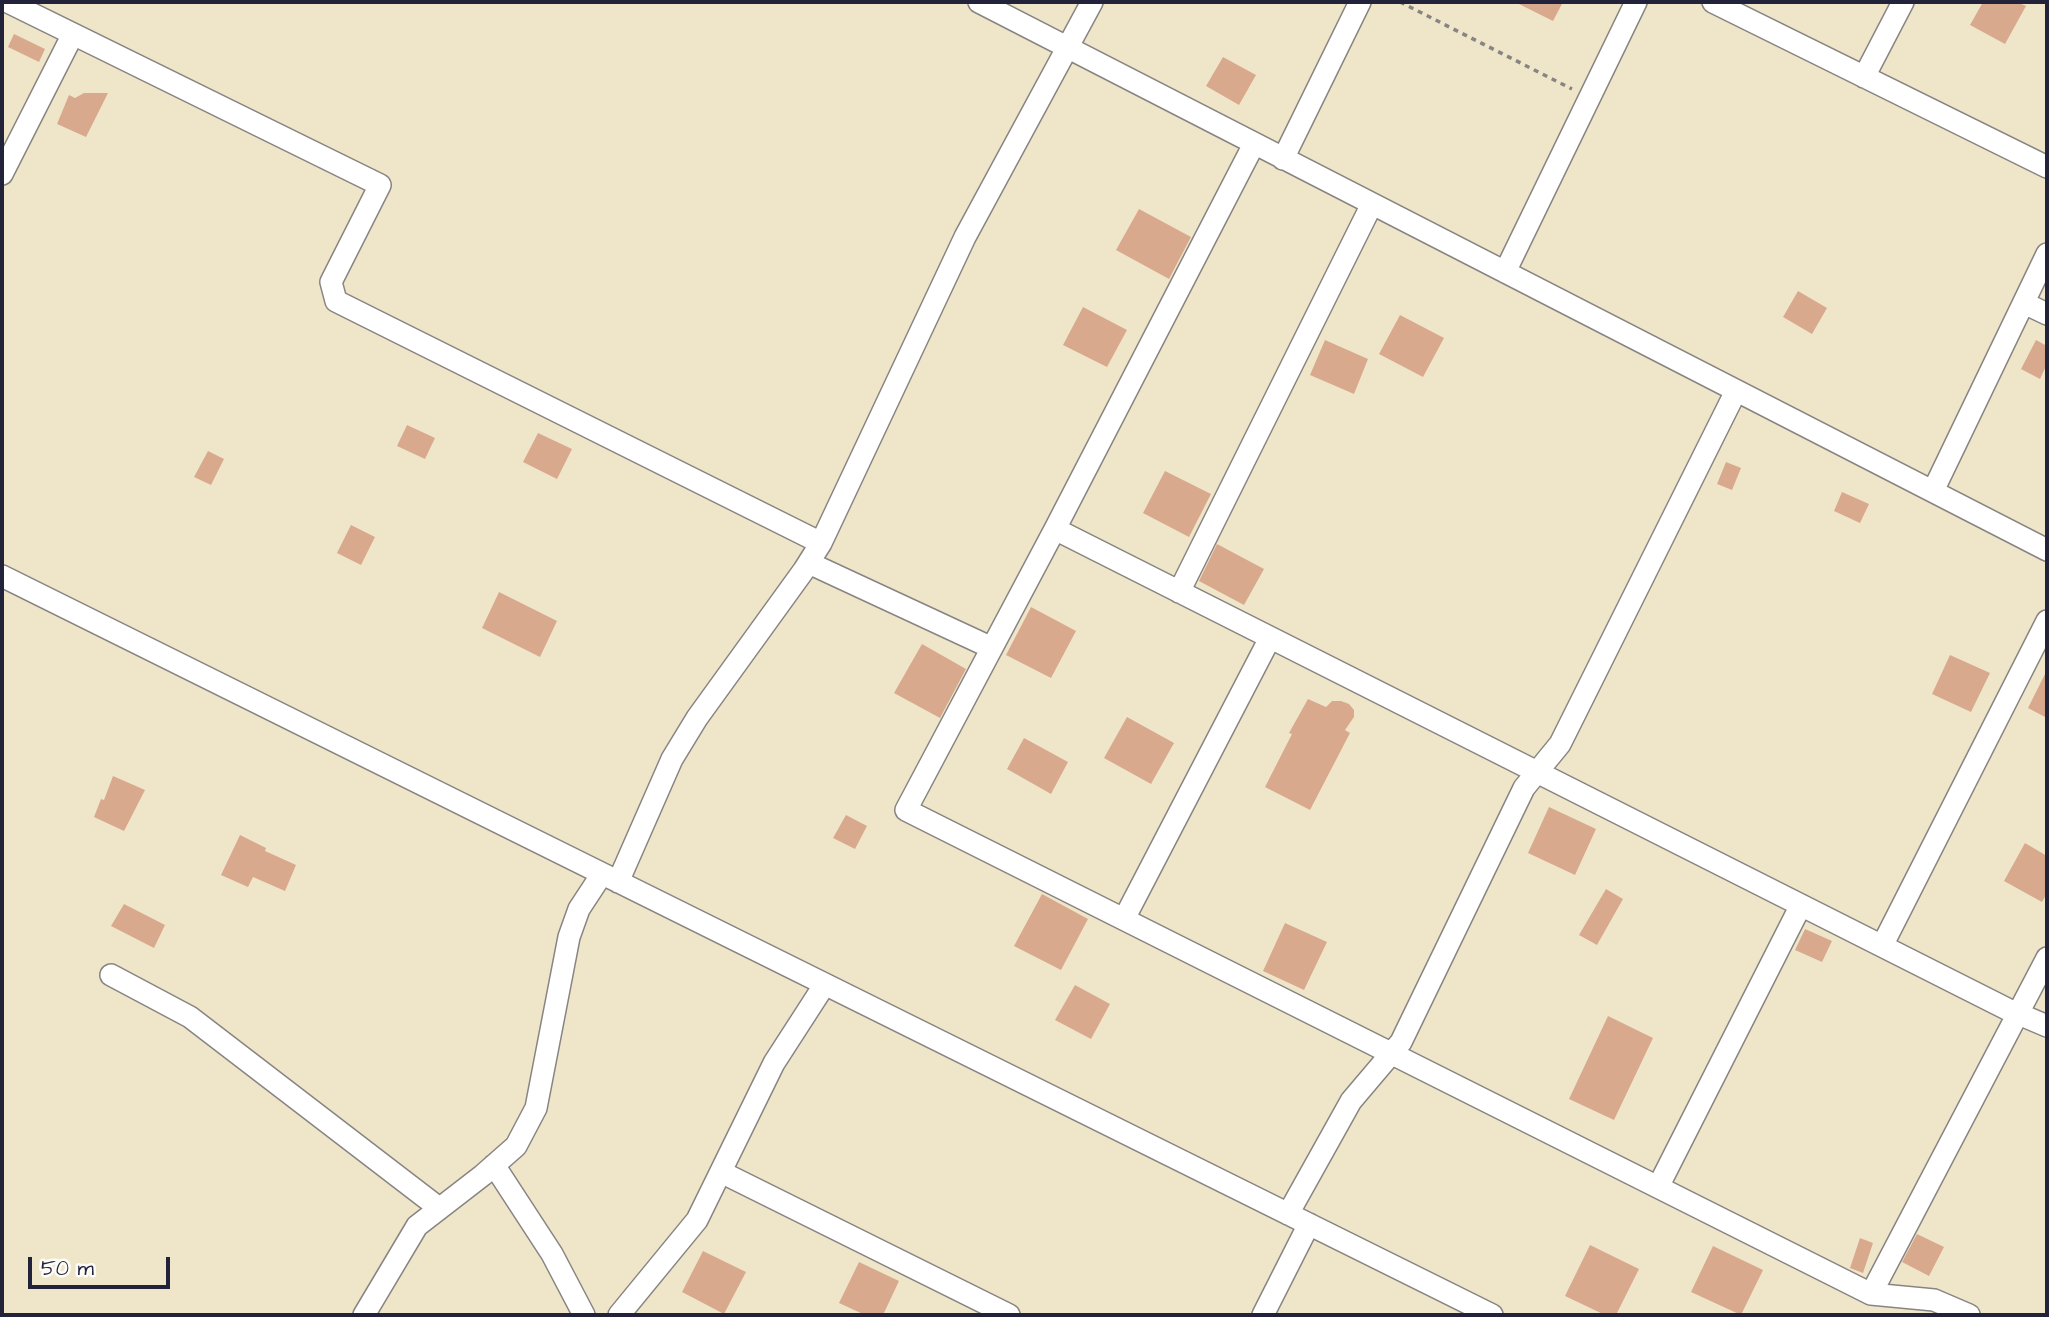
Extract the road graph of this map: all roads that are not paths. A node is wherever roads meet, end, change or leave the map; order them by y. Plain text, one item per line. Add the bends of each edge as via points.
1 (8, 2) edge
2 (979, 2) edge
3 (1093, 2) edge
4 (1360, 2) edge
5 (1636, 2) edge
6 (1713, 2) edge
7 (1903, 2) edge
8 (73, 34) junction
9 (1069, 49) junction
10 (1864, 77) junction
11 (1254, 144) junction
12 (1283, 159) junction
13 (2047, 167) edge
14 (2, 174) edge
15 (1372, 204) junction
16 (2047, 254) edge
17 (1505, 272) junction
18 (2024, 303) junction
19 (2047, 314) edge
20 (1737, 391) junction
21 (1933, 491) junction
22 (1055, 529) junction
23 (821, 542) junction
24 (2047, 550) edge
25 (809, 562) junction
26 (2, 576) edge
27 (1180, 592) junction
28 (2047, 621) edge
29 (1270, 638) junction
30 (992, 648) junction
31 (1537, 772) junction
32 (610, 878) junction
33 (1801, 905) junction
34 (1124, 919) junction
35 (1882, 946) junction
36 (2047, 958) edge
37 (111, 975) dead end
38 (825, 984) junction
39 (2018, 1013) junction
40 (2047, 1026) edge
41 (1391, 1054) junction
42 (494, 1166) junction
43 (721, 1172) junction
44 (1658, 1188) junction
45 (439, 1208) junction
46 (1288, 1214) junction
47 (1309, 1224) junction
48 (1871, 1294) junction
49 (363, 1315) edge
50 (584, 1315) edge
51 (619, 1315) edge
52 (1009, 1315) edge
53 (1263, 1315) edge
54 (1492, 1315) edge
55 (1969, 1315) edge

1 - 8 street
2 - 9 street
3 - 9 street
4 - 12 street
5 - 17 street
6 - 10 street
7 - 10 street
8 - 14 street
8 - 23 street via 380,185 331,282 335,301
9 - 11 street
9 - 23 street via 965,237
10 - 13 street
11 - 12 street
11 - 22 street
12 - 15 street
15 - 17 street
15 - 27 street
16 - 18 street
17 - 20 street
18 - 19 street
18 - 21 street
20 - 21 street
20 - 31 street via 1560,744
21 - 24 street
22 - 27 street
22 - 30 street
23 - 25 street
25 - 30 street
25 - 32 street via 697,718
26 - 32 street
27 - 29 street
28 - 35 street
29 - 31 street
29 - 34 street
30 - 34 street via 906,810
31 - 33 street
31 - 41 street via 1524,788 1401,1042
32 - 38 street
32 - 42 street via 579,909 569,937 536,1108 516,1146
33 - 35 street
33 - 44 street
34 - 41 street
35 - 39 street
36 - 39 street
37 - 45 street via 190,1017
38 - 43 street via 774,1063
38 - 46 street
39 - 40 street
39 - 48 street
41 - 44 street
41 - 46 street via 1351,1101
42 - 45 street
42 - 50 street via 552,1254
43 - 51 street via 697,1220
43 - 52 street
44 - 48 street
45 - 49 street via 417,1226
46 - 47 street
47 - 53 street
47 - 54 street
48 - 55 street via 1934,1300

